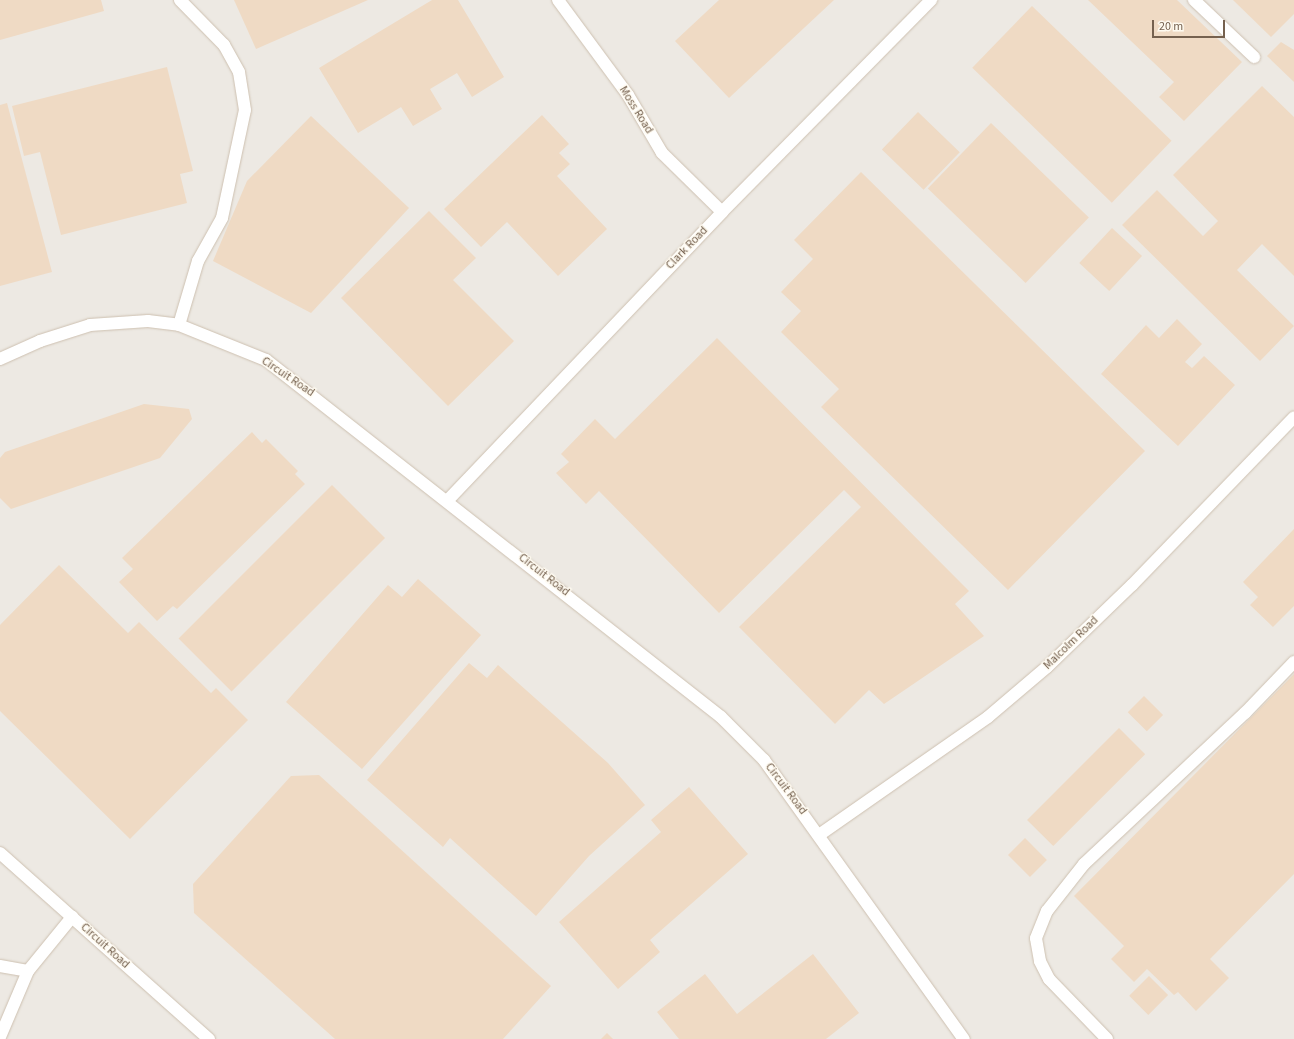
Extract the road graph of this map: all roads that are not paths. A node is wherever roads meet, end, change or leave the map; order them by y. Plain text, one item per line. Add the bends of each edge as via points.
1 (180, 0) edge
2 (558, 0) edge
3 (931, 0) edge
4 (1194, 0) edge
5 (1254, 57) dead end
6 (722, 212) junction
7 (179, 325) junction
8 (0, 359) edge
9 (1294, 417) edge
10 (448, 500) junction
11 (1294, 662) edge
12 (820, 835) junction
13 (0, 853) edge
14 (72, 917) junction
15 (0, 966) edge
16 (28, 971) junction
17 (0, 1037) edge
18 (209, 1039) edge
19 (964, 1039) edge
20 (1107, 1039) edge

1 - 7 lane via 224,45 239,72 245,110 222,218 198,261
2 - 6 lane, Moss Road via 628,95 662,153
3 - 6 lane, Clark Road
4 - 5 lane
6 - 10 lane, Clark Road
7 - 8 lane, Circuit Road via 148,321 90,325 40,341
7 - 10 lane, Circuit Road via 266,360
9 - 12 lane, Malcolm Road via 1132,585 1047,667 988,717
10 - 12 lane, Circuit Road via 721,717 764,760
11 - 20 lane via 1245,713 1084,864 1047,911 1036,938 1040,960 1049,979
12 - 19 lane, Circuit Road
13 - 14 lane, Circuit Road
14 - 16 lane
14 - 18 lane, Circuit Road
15 - 16 lane
16 - 17 lane

